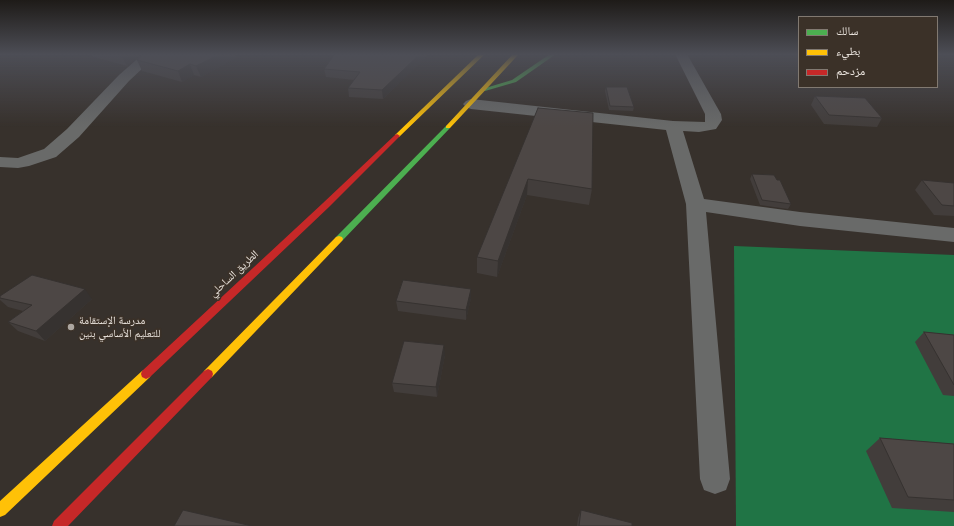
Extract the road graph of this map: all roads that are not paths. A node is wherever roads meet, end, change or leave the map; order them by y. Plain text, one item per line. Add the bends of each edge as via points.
1 (124, 79) edge
2 (457, 79) edge
3 (494, 79) edge
4 (518, 79) edge
5 (694, 79) edge
6 (485, 89) junction
7 (471, 104) junction
8 (673, 126) junction
9 (0, 162) edge
10 (696, 204) junction
11 (954, 235) edge
12 (715, 479) dead end
13 (0, 510) edge
14 (59, 526) edge

1 - 9 street via 74,133 50,153 29,162
2 - 13 highway, الطريق الساحلي via 326,205
3 - 6 highway
4 - 6 highway
5 - 8 street via 714,120 710,126
6 - 7 highway
7 - 8 street
7 - 14 highway
8 - 10 street
10 - 11 street via 800,219
10 - 12 street

